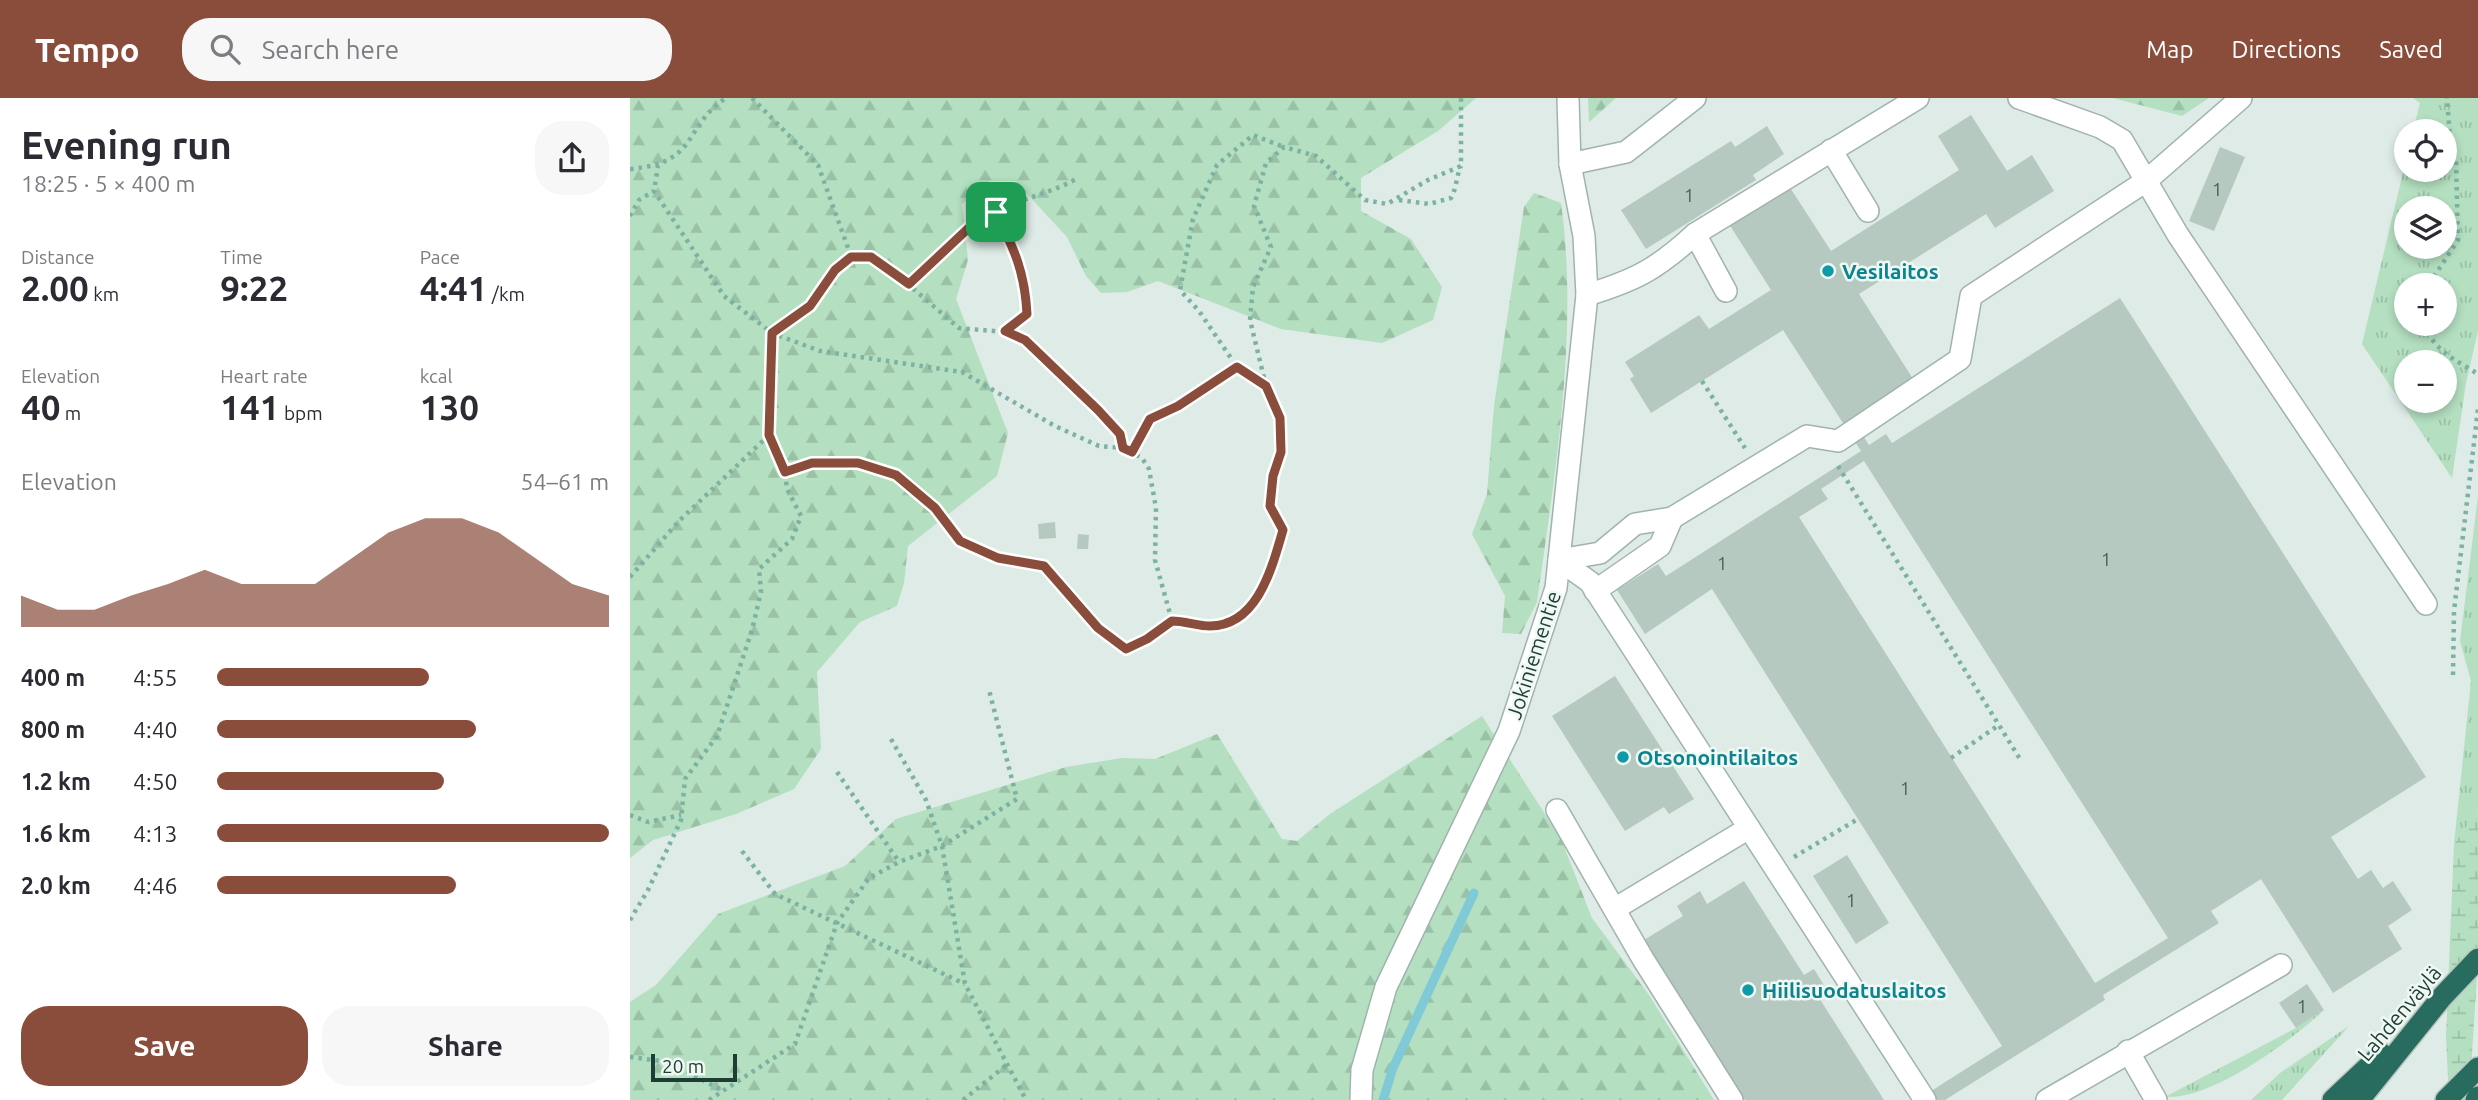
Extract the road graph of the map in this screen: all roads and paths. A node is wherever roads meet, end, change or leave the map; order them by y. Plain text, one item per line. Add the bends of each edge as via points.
1 (726, 98) edge
2 (751, 98) edge
3 (1461, 98) edge
4 (1568, 98) edge
5 (1695, 98) edge
6 (1918, 98) edge
7 (2019, 98) edge
8 (2241, 98) edge
9 (2447, 98) edge
10 (1284, 148) junction
11 (1831, 150) junction
12 (1570, 164) junction
13 (658, 166) junction
14 (1461, 166) junction
15 (630, 169) edge
16 (1078, 178) dead end
17 (2146, 181) junction
18 (654, 191) junction
19 (1398, 200) junction
20 (1868, 211) dead end
21 (996, 212) junction
22 (630, 216) edge
23 (1695, 234) junction
24 (851, 257) junction
25 (2436, 273) edge
26 (909, 284) junction
27 (1726, 291) dead end
28 (1587, 295) junction
29 (1005, 331) junction
30 (772, 333) junction
31 (2428, 336) edge
32 (1237, 367) junction
33 (2478, 373) edge
34 (1702, 381) dead end
35 (1266, 386) junction
36 (2478, 410) edge
37 (769, 435) junction
38 (1821, 438) junction
39 (1123, 448) junction
40 (1132, 452) junction
41 (1757, 466) junction
42 (785, 472) junction
43 (1672, 518) junction
44 (1559, 560) junction
45 (630, 577) edge
46 (1595, 591) junction
47 (2426, 604) dead end
48 (1172, 621) junction
49 (2453, 675) dead end
50 (989, 690) dead end
51 (1999, 725) junction
52 (891, 739) dead end
53 (1951, 758) dead end
54 (2020, 759) dead end
55 (837, 772) dead end
56 (1557, 810) dead end
57 (630, 815) edge
58 (681, 815) junction
59 (1858, 819) dead end
60 (1749, 828) junction
61 (942, 846) junction
62 (742, 851) dead end
63 (899, 862) junction
64 (1775, 869) junction
65 (1616, 908) junction
66 (630, 920) edge
67 (837, 923) junction
68 (2478, 958) edge
69 (2281, 965) dead end
70 (965, 984) junction
71 (2442, 997) junction
72 (2128, 1051) junction
73 (630, 1057) edge
74 (1009, 1063) junction
75 (2478, 1068) edge
76 (724, 1091) junction
77 (709, 1100) edge
78 (963, 1100) edge
79 (1026, 1100) edge
80 (1362, 1100) edge
81 (1732, 1100) edge
82 (1925, 1100) edge
83 (2047, 1100) edge
84 (2156, 1100) edge
85 (2333, 1100) edge
86 (2358, 1100) edge
87 (2446, 1100) edge

1 - 13 path via 682,151
2 - 24 path via 818,165
3 - 14 path
4 - 12 street, Jokiniementie
5 - 12 street via 1626,152
6 - 11 street
7 - 17 street via 2100,127 2122,140
8 - 17 street
9 - 25 path via 2451,150 2456,159 2458,240
10 - 19 path via 1316,156 1370,202
10 - 32 path via 1253,135 1217,165 1193,219 1180,290
10 - 35 path via 1266,163 1254,206 1271,247 1254,287 1250,320
11 - 20 street
11 - 23 street
12 - 28 street, Jokiniementie via 1584,236
13 - 15 path
13 - 18 path
14 - 19 path
14 - 19 path via 1451,198 1429,204
16 - 21 path via 1054,192
17 - 38 street via 1971,296 1959,359 1838,441
17 - 47 street
18 - 22 path via 639,200
18 - 30 path via 724,296
21 - 26 path via 974,223
21 - 29 path via 1018,257 1026,288 1027,314
23 - 27 street
23 - 28 street via 1663,264
24 - 26 path via 871,257
24 - 30 path via 835,270 810,306
26 - 29 path via 959,328
28 - 44 street, Jokiniementie
29 - 39 path via 1025,340 1098,410 1120,434
30 - 37 path
30 - 39 path via 820,351 962,372 1055,426 1099,446
31 - 33 path
32 - 35 path
32 - 40 path via 1150,419
34 - 41 path
35 - 48 path via 1280,418 1281,452 1270,506 1283,530 1268,583 1240,617 1210,626
36 - 49 path via 2454,611
37 - 42 path
37 - 45 path via 679,521
38 - 41 street via 1807,436
38 - 51 path
39 - 40 path
40 - 48 path via 1149,469 1156,508 1155,561
41 - 43 street
42 - 48 path via 812,463 858,463 896,475 935,508 960,541 998,558 1044,566 1098,628 1126,649
42 - 58 path via 787,489 801,516 792,540 759,569 761,592 752,630 717,736 685,779
43 - 44 street via 1635,524 1600,553
43 - 46 street via 1660,546
44 - 46 street via 1590,582
44 - 80 street, Jokiniementie via 1556,588 1509,731 1386,987 1362,1070
46 - 60 street
50 - 61 path via 1017,799
51 - 53 path
51 - 54 path
52 - 61 path via 926,800
55 - 63 path
56 - 65 street
57 - 58 path via 648,822
58 - 66 path
59 - 64 path
60 - 64 street
60 - 65 street
61 - 63 path
61 - 70 path
62 - 67 path via 775,894
63 - 67 path via 869,878
64 - 82 street
65 - 81 street
67 - 70 path
67 - 76 path via 794,1044
68 - 71 highway, Lahdenväylä
69 - 72 street
70 - 74 path
71 - 85 highway
71 - 86 highway, Lahdenväylä
72 - 83 street
72 - 84 street
73 - 76 path via 668,1062
74 - 78 path
74 - 79 path
75 - 87 highway
76 - 77 path

